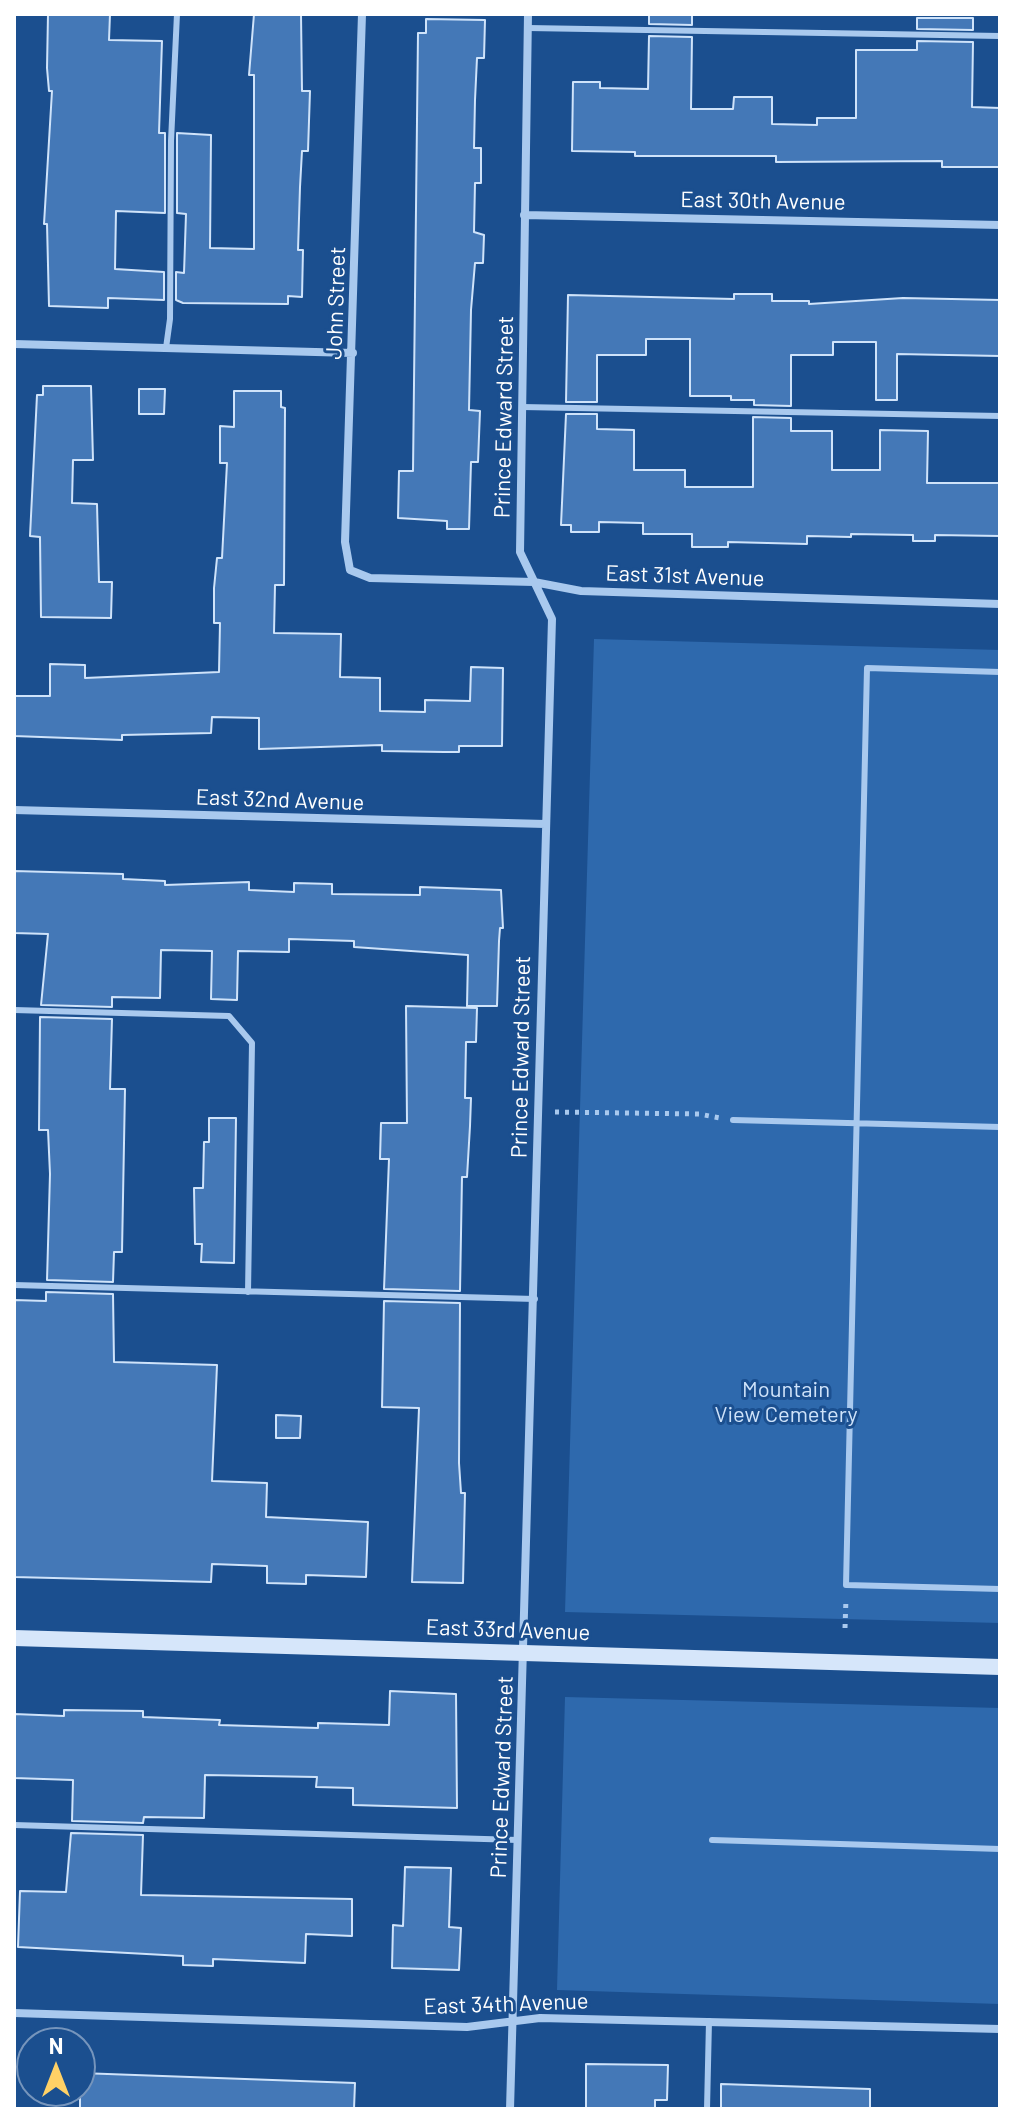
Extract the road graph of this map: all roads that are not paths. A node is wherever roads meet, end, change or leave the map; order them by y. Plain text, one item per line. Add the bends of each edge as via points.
1 (177, 14) edge
2 (362, 14) edge
3 (528, 14) edge
4 (528, 28) junction
5 (1000, 36) edge
6 (524, 215) junction
7 (1000, 225) edge
8 (14, 344) edge
9 (166, 348) junction
10 (353, 353) junction
11 (522, 407) junction
12 (1000, 416) edge
13 (370, 578) joint
14 (534, 582) junction
15 (1000, 604) edge
16 (1000, 672) edge
17 (14, 810) edge
18 (545, 824) junction
19 (14, 1010) edge
20 (733, 1120) road end
21 (857, 1123) junction
22 (1000, 1127) edge
23 (14, 1285) edge
24 (248, 1292) junction
25 (535, 1299) junction
26 (1000, 1589) edge
27 (14, 1638) edge
28 (523, 1653) junction
29 (1000, 1667) edge
30 (14, 1825) edge
31 (518, 1840) junction
32 (712, 1840) dead end
33 (1000, 1849) edge
34 (14, 2013) edge
35 (512, 2020) junction
36 (709, 2021) junction
37 (1000, 2029) edge
38 (510, 2109) edge
39 (707, 2109) edge

1 - 9 lane
2 - 10 street, John Street
3 - 4 street, Prince Edward Street
4 - 5 lane
4 - 6 street, Prince Edward Street
6 - 7 street, East 30th Avenue
6 - 11 street, Prince Edward Street
8 - 9 street
9 - 10 street
10 - 13 street, John Street via 345,542 350,570
11 - 12 lane
11 - 14 street, Prince Edward Street via 520,552
13 - 14 street, East 31st Avenue
14 - 15 street, East 31st Avenue via 581,591
14 - 18 street, Prince Edward Street via 552,619
16 - 21 lane via 867,668
17 - 18 street, East 32nd Avenue
18 - 25 street, Prince Edward Street
19 - 24 lane via 229,1016 252,1043
20 - 21 lane
21 - 22 lane
21 - 26 lane via 846,1585
23 - 24 lane
24 - 25 lane
25 - 28 street, Prince Edward Street
27 - 28 street, East 33rd Avenue
28 - 29 street, East 33rd Avenue
28 - 31 street, Prince Edward Street
30 - 31 lane
31 - 35 street, Prince Edward Street
32 - 33 lane
34 - 35 street, East 34th Avenue via 467,2027
35 - 36 street, East 34th Avenue
35 - 38 street, Prince Edward Street
36 - 37 street, East 34th Avenue
36 - 39 lane

